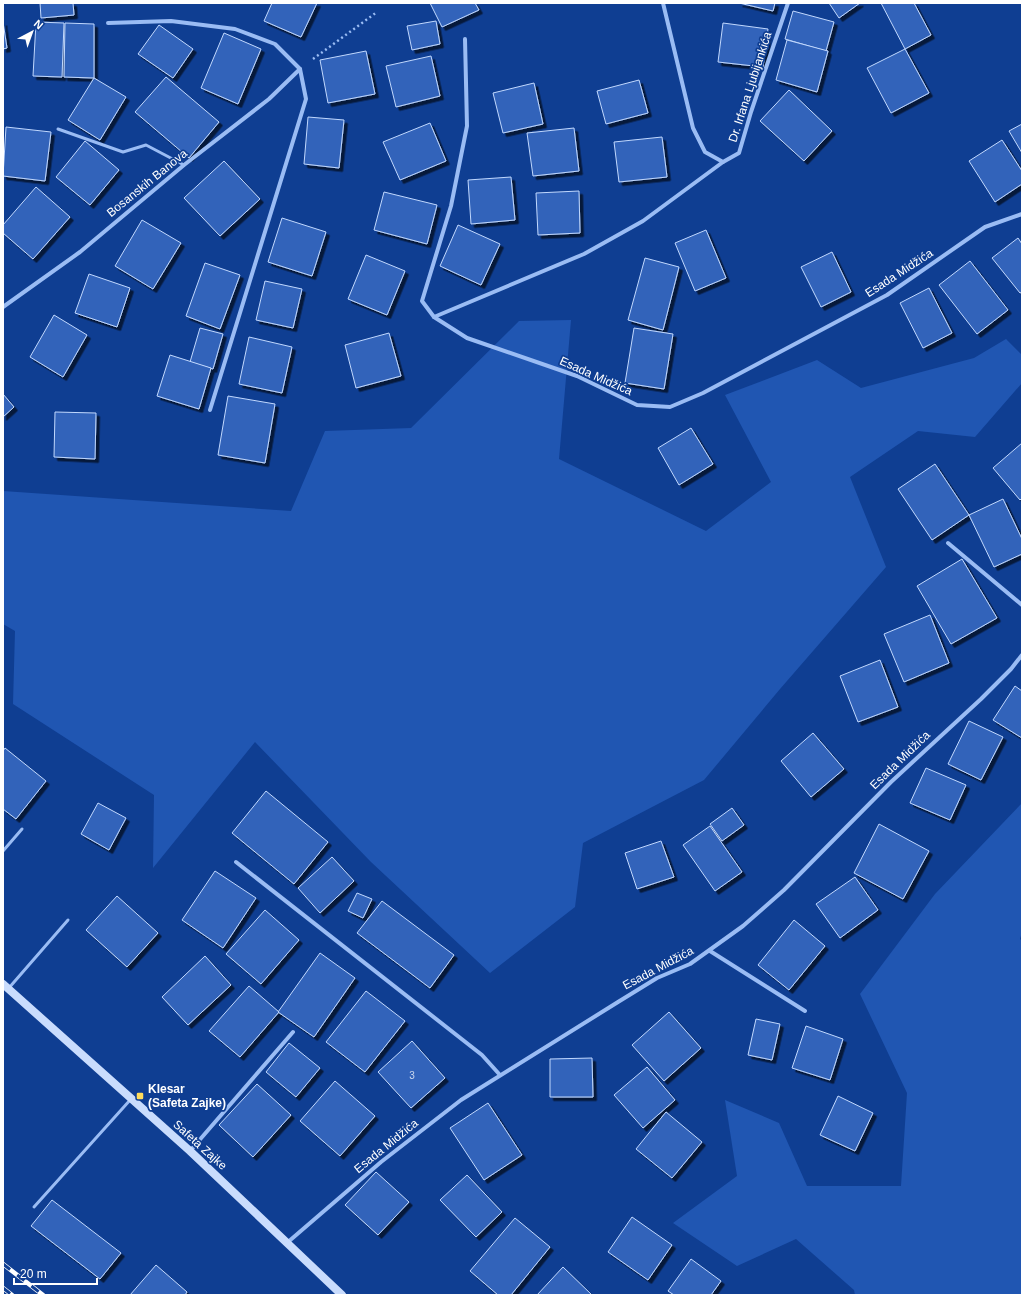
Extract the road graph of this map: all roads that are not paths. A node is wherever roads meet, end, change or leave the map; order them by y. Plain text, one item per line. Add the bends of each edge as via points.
1 (663, 3) edge
2 (788, 3) edge
3 (108, 23) dead end
4 (465, 39) dead end
5 (300, 69) junction
6 (58, 129) dead end
7 (723, 162) junction
8 (184, 165) junction
9 (1022, 214) edge
10 (3, 307) edge
11 (434, 317) junction
12 (210, 410) dead end
13 (948, 543) dead end
14 (1022, 605) edge
15 (1022, 655) edge
16 (22, 829) dead end
17 (3, 851) edge
18 (236, 862) dead end
19 (68, 920) dead end
20 (710, 951) junction
21 (6, 986) edge
22 (805, 1012) dead end
23 (293, 1032) dead end
24 (500, 1075) junction
25 (130, 1099) junction
26 (190, 1151) junction
27 (34, 1208) dead end
28 (288, 1242) junction
29 (342, 1295) edge

1 - 7 street via 693,128 705,152
2 - 7 street, Dr. Irfana Ljubijankića via 739,153
3 - 5 street via 171,21 235,29 275,44
4 - 11 street, Esada Midžića via 467,126 451,206 422,301
5 - 8 street, Bosanskih Banova via 269,99
5 - 12 street via 306,98
6 - 8 lane via 123,152 146,144
7 - 11 street, Dr. Irfana Ljubijankića via 643,221 584,254
8 - 10 street, Bosanskih Banova via 80,252
9 - 11 street, Esada Midžića via 986,227 887,295 702,393 670,407 636,405 577,376 467,338
13 - 14 street
15 - 20 street, Esada Midžića via 981,699 891,782 784,890
16 - 17 lane
18 - 24 street via 482,1055
19 - 21 lane
20 - 22 street
20 - 24 street, Esada Midžića via 690,964 657,978
21 - 25 main road, Safeta Zajke
23 - 26 street
24 - 28 street, Esada Midžića via 416,1133
25 - 26 main road, Safeta Zajke
25 - 27 lane
26 - 28 main road, Safeta Zajke
28 - 29 main road, Safeta Zajke

